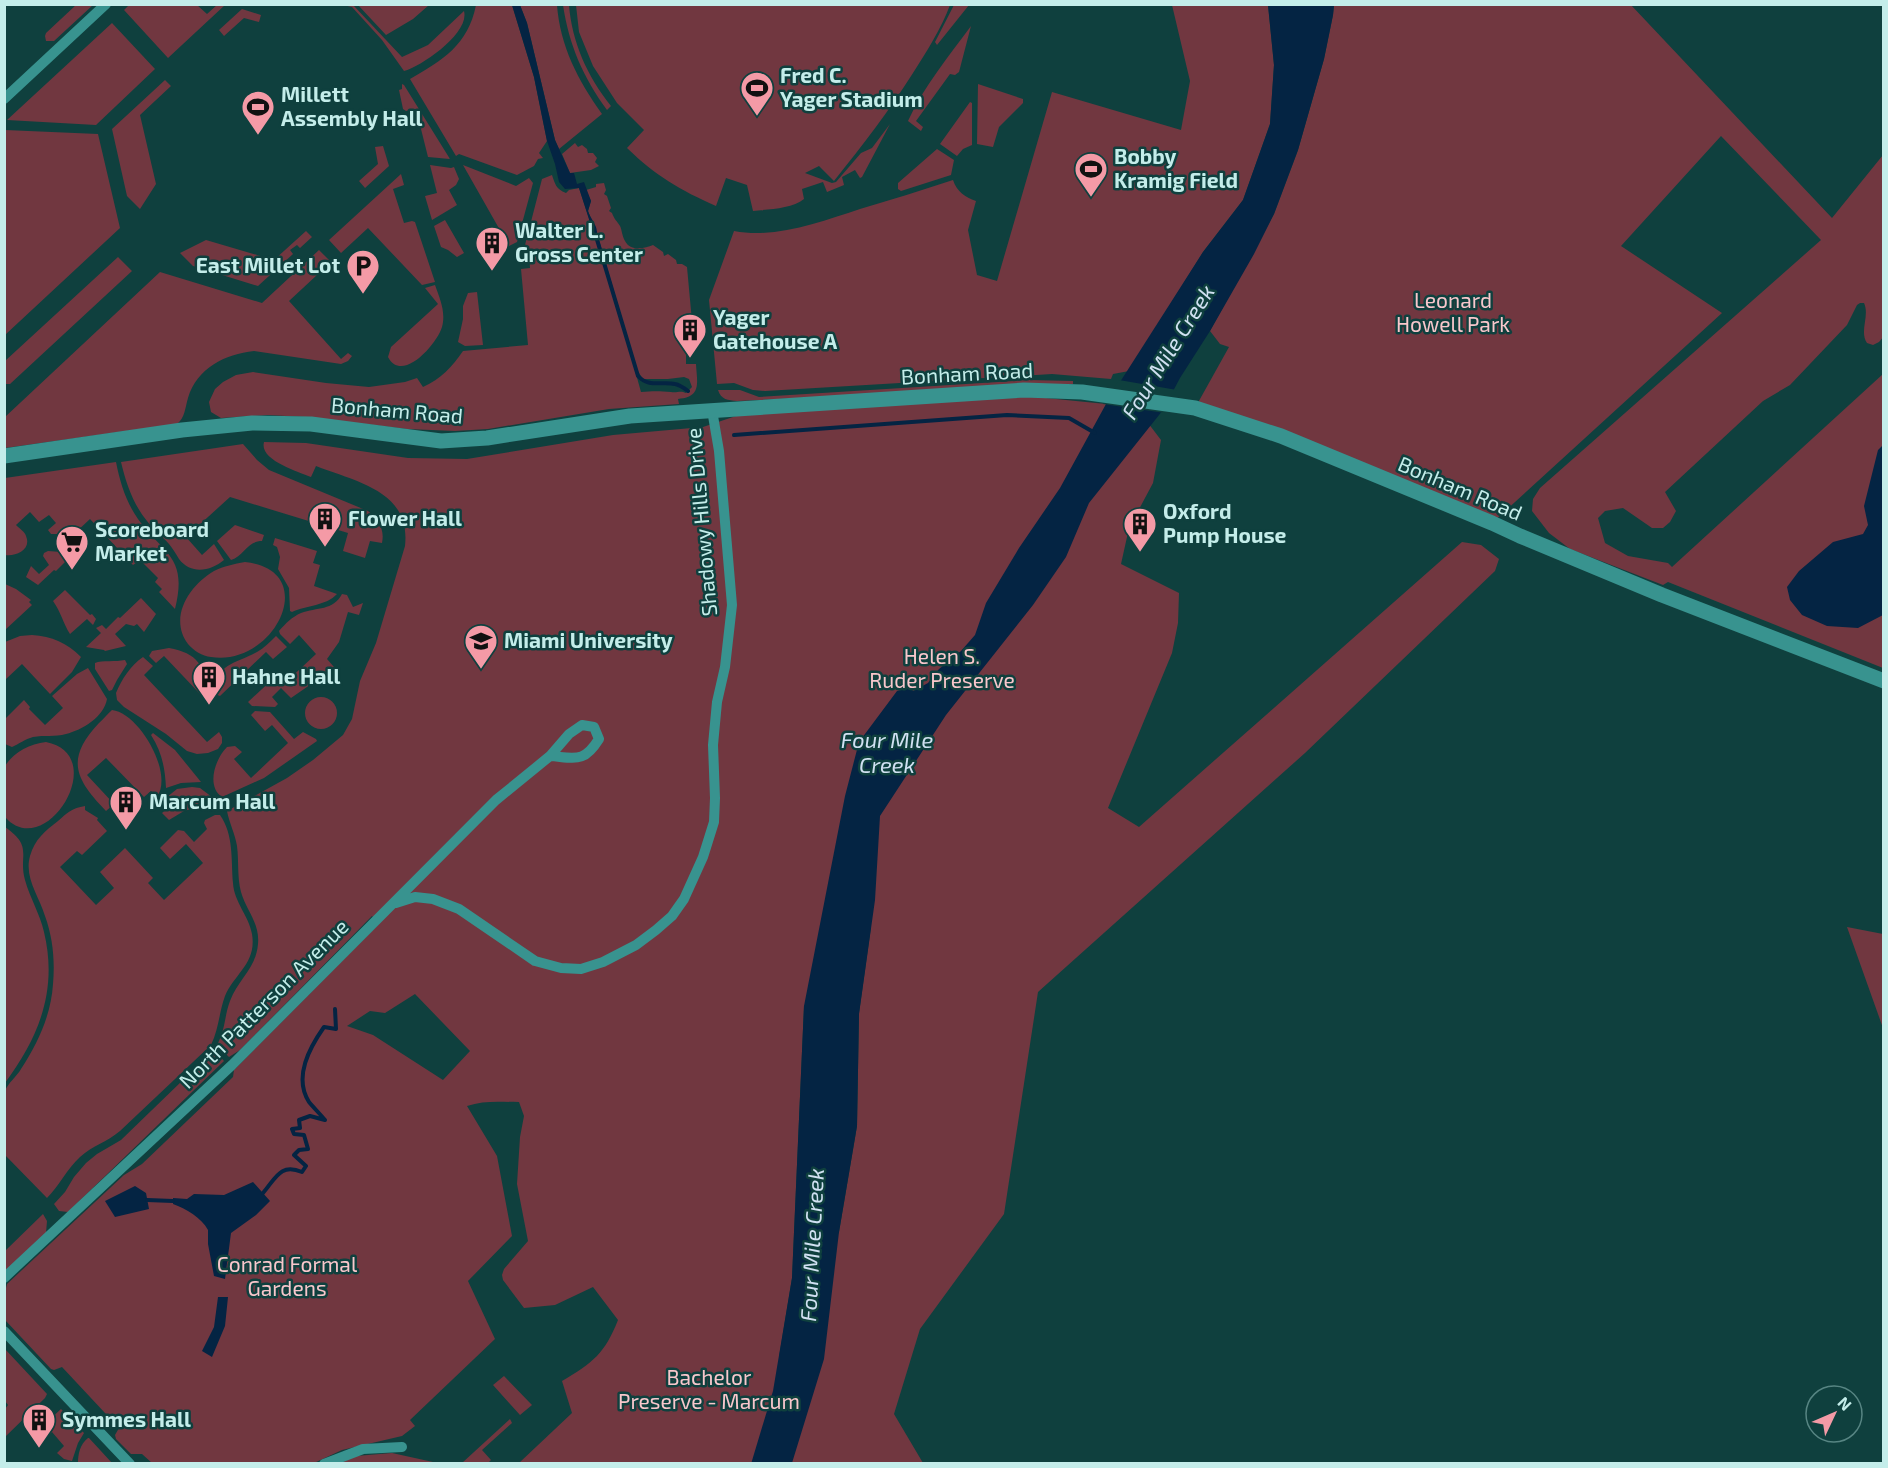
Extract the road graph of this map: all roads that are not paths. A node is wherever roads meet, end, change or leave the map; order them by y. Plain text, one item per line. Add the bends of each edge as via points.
1 (106, 4) edge
2 (4, 99) edge
3 (712, 410) junction
4 (4, 456) edge
5 (1884, 681) edge
6 (550, 756) dead end
7 (393, 904) junction
8 (4, 1278) edge
9 (4, 1331) edge
10 (402, 1447) dead end
11 (130, 1464) edge
12 (324, 1464) edge

1 - 2 street
3 - 4 street, Bonham Road via 630,416 487,438 441,441 311,424 252,423
3 - 5 street, Bonham Road via 1024,390 1102,394 1196,408 1281,436 1662,595
3 - 7 street, Shadowy Hills Drive via 732,605 713,745 714,822 684,899 672,916 636,945 580,969 535,961 459,909 433,899 415,897
6 - 7 street, North Patterson Avenue via 496,800
7 - 8 street, North Patterson Avenue via 232,1065
9 - 11 street
10 - 12 street via 363,1449

